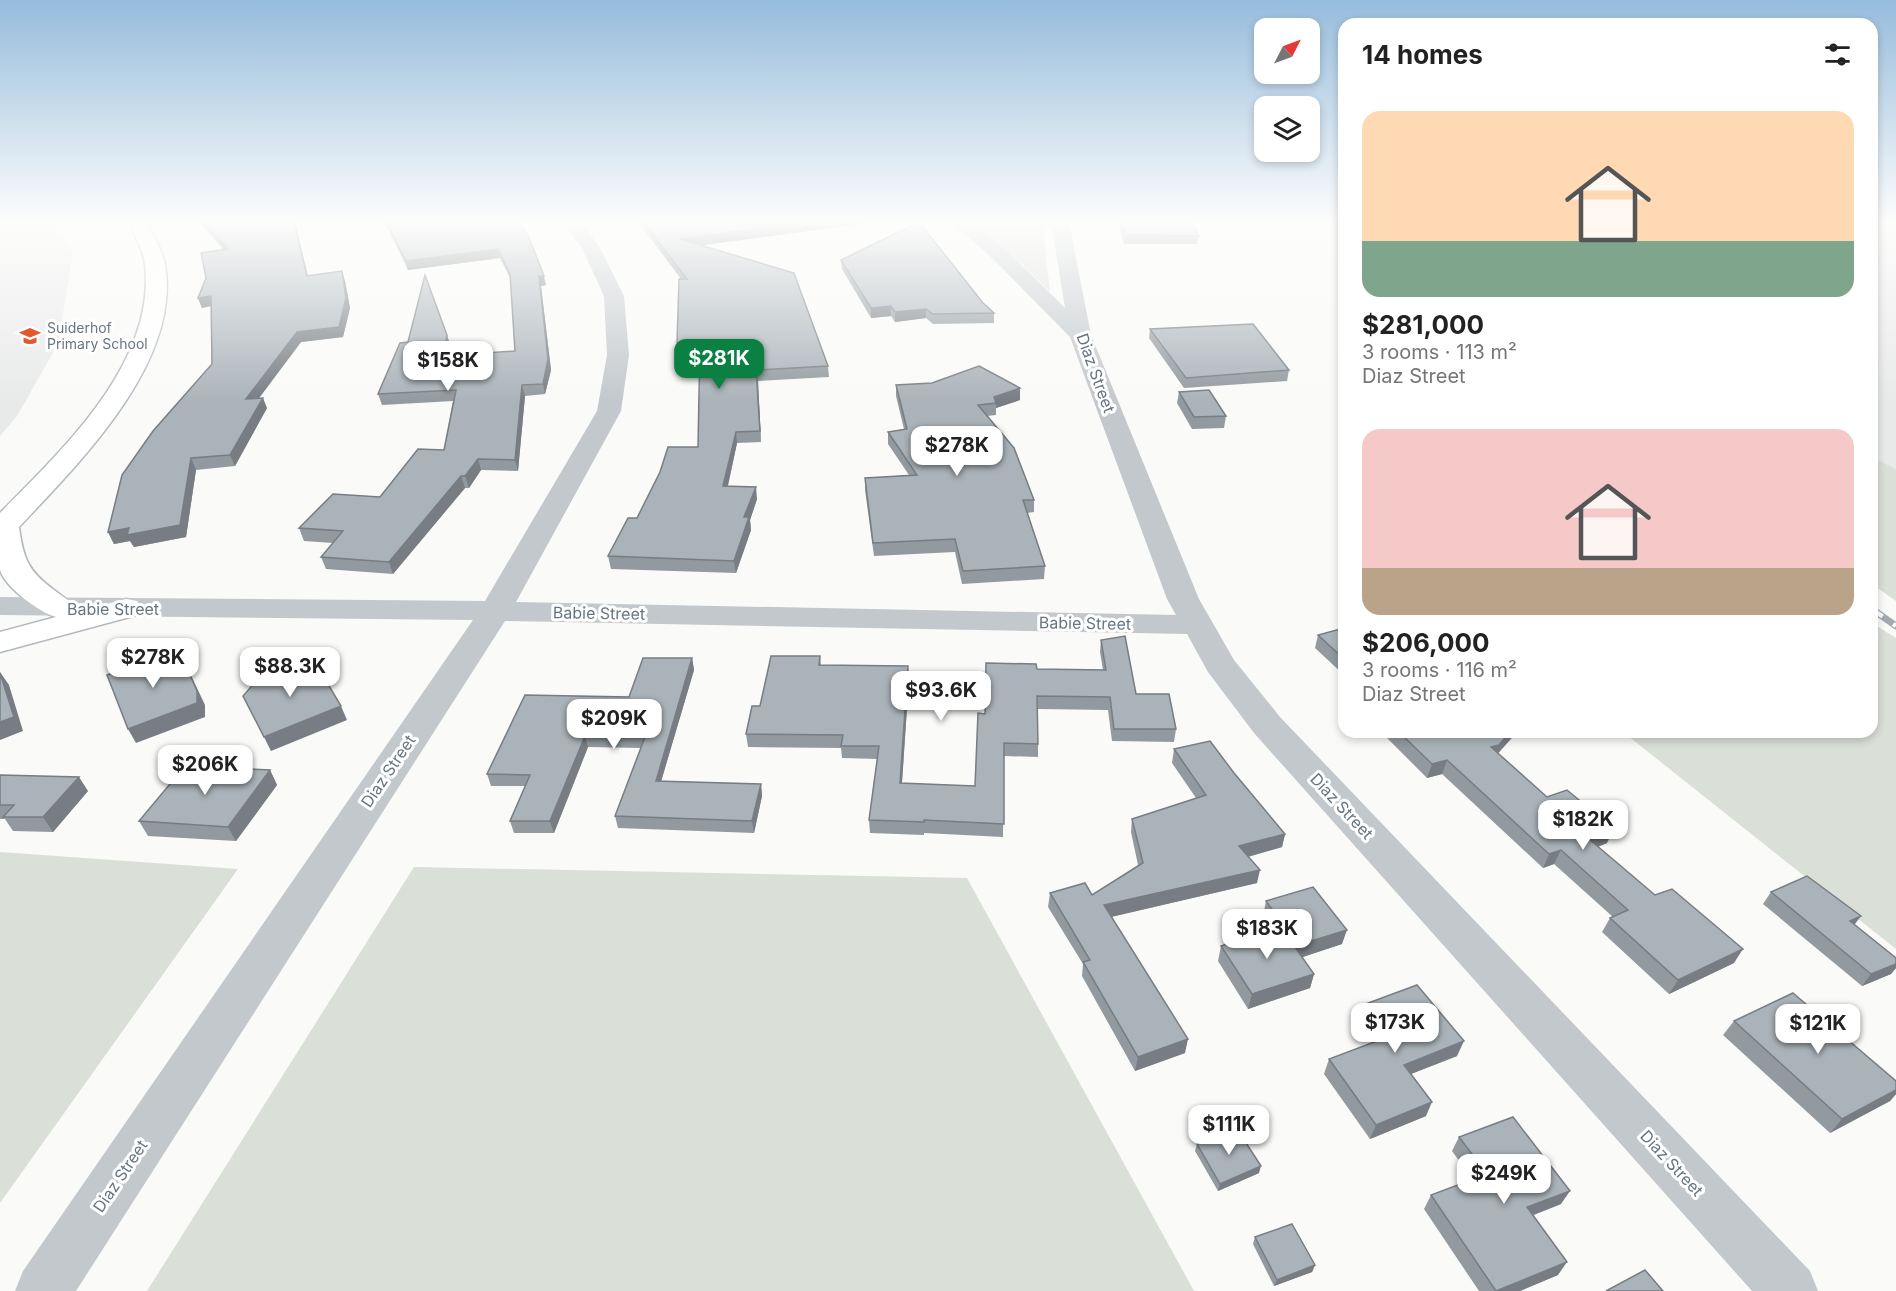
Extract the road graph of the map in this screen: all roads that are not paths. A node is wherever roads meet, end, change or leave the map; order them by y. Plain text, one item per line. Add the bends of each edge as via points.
1 (157, 282) edge
2 (607, 282) edge
3 (1027, 282) edge
4 (1071, 282) edge
5 (1080, 335) junction
6 (2, 528) edge
7 (0, 606) edge
8 (59, 608) junction
9 (126, 608) junction
10 (495, 611) junction
11 (1198, 625) junction
12 (0, 642) edge
13 (43, 1291) edge
14 (1790, 1291) edge

1 - 6 street via 154,319 126,382 82,441
2 - 10 street, Diaz Street via 614,296 618,355 609,411
3 - 5 street
4 - 5 street, Diaz Street
5 - 11 street, Diaz Street via 1183,599
6 - 8 street via 10,564 27,584
7 - 8 street, Babie Street
8 - 9 street, Babie Street
9 - 10 street, Babie Street
9 - 12 street
10 - 11 street, Babie Street
10 - 13 street, Diaz Street
11 - 14 street, Diaz Street via 1220,665 1267,725

